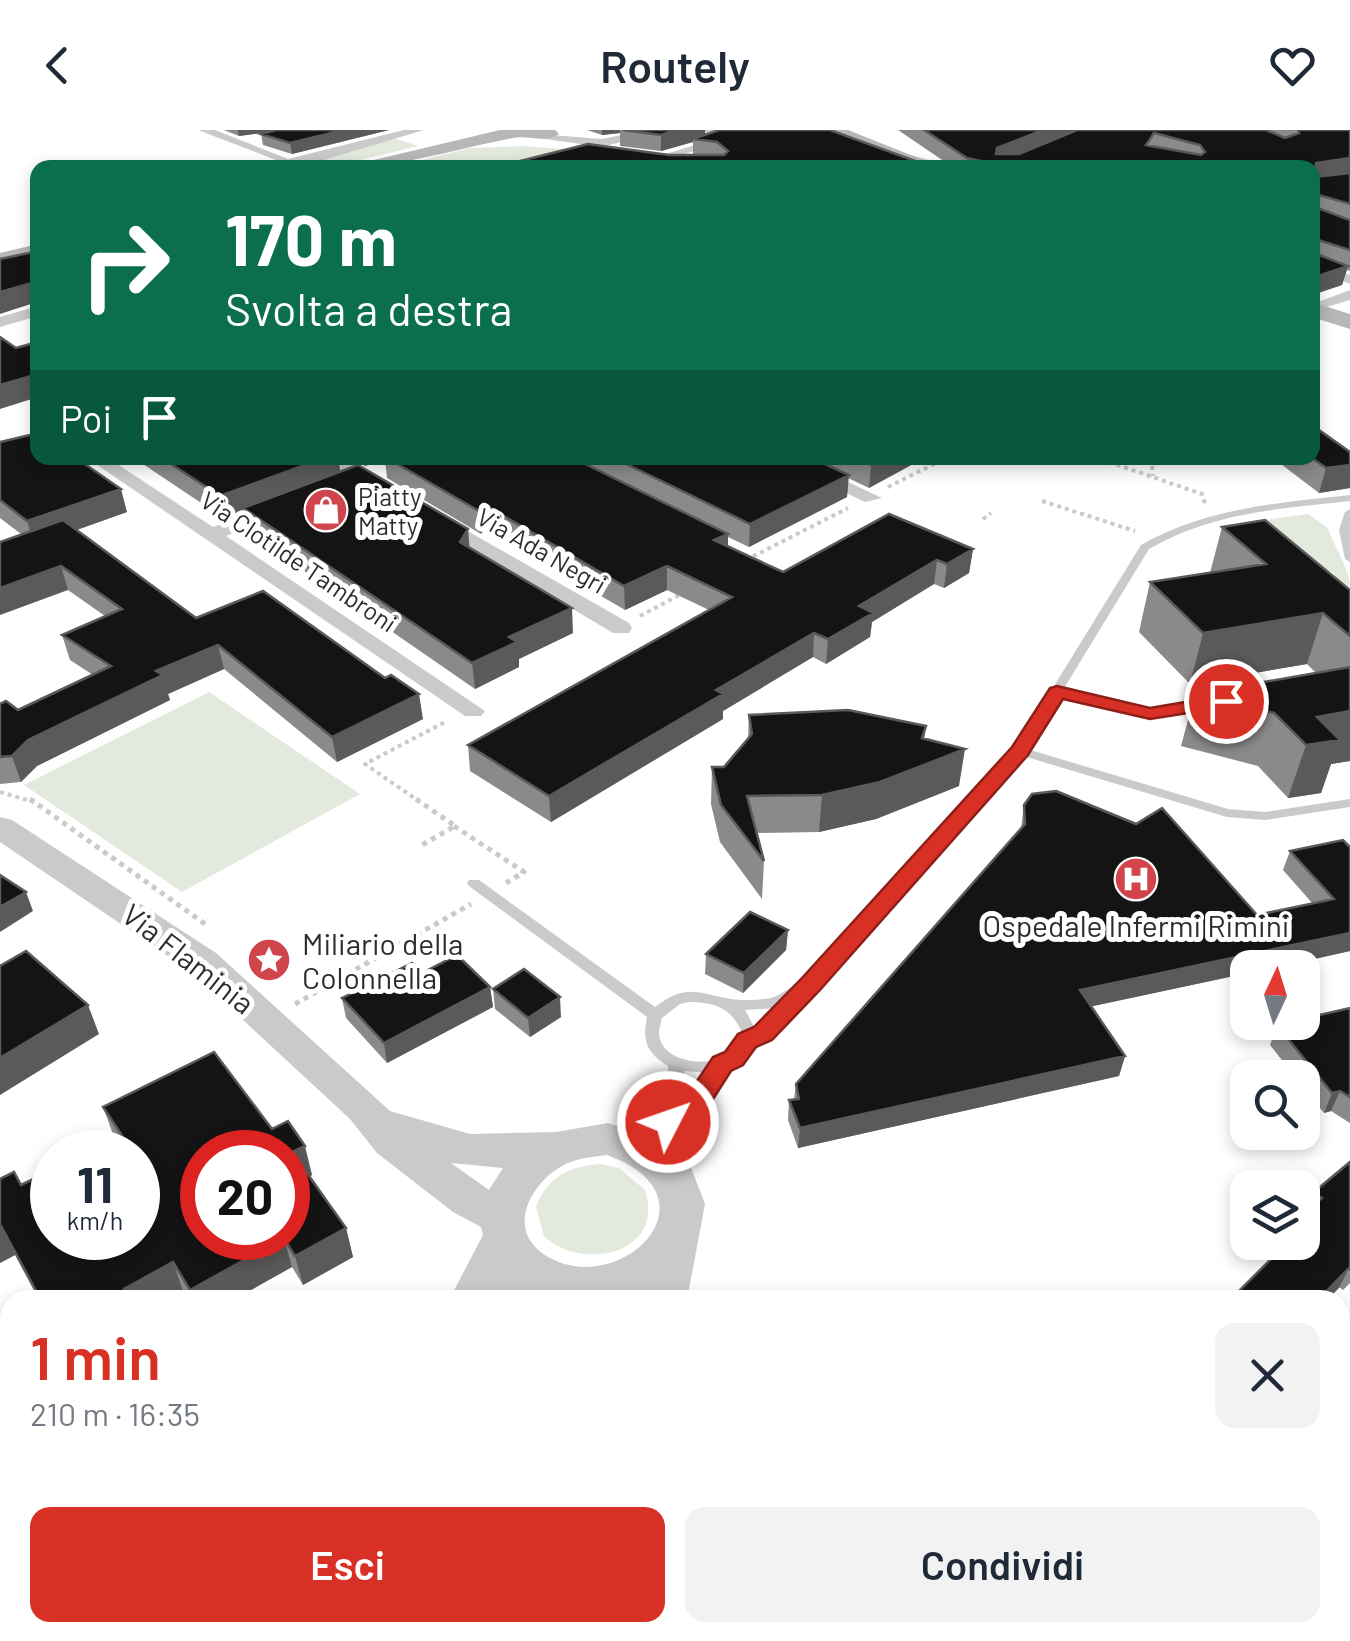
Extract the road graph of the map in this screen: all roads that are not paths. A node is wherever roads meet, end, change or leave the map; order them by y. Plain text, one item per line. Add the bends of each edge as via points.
1 (204, 130) edge
2 (418, 130) edge
3 (661, 130) edge
4 (703, 130) edge
5 (832, 130) edge
6 (531, 134) edge
7 (260, 139) edge
8 (609, 142) junction
9 (241, 144) junction
10 (638, 148) edge
11 (663, 159) junction
12 (910, 159) joint
13 (278, 160) edge
14 (307, 160) edge
15 (393, 160) edge
16 (405, 160) edge
17 (669, 160) edge
18 (914, 160) edge
19 (30, 252) edge
20 (0, 259) edge
21 (30, 264) edge
22 (1320, 268) edge
23 (0, 272) edge
24 (1350, 280) edge
25 (1350, 295) edge
26 (1320, 302) edge
27 (1320, 304) edge
28 (1320, 305) edge
29 (1350, 312) edge
30 (30, 314) edge
31 (0, 322) edge
32 (1350, 322) edge
33 (106, 465) edge
34 (350, 465) edge
35 (798, 465) edge
36 (371, 473) junction
37 (329, 490) edge
38 (871, 498) road end
39 (1350, 498) edge
40 (295, 503) edge
41 (1350, 512) edge
42 (211, 535) junction
43 (1350, 560) edge
44 (620, 627) road end
45 (1057, 692) junction
46 (1226, 701) edge
47 (471, 710) road end
48 (1020, 750) junction
49 (1350, 803) edge
50 (2, 829) edge
51 (474, 884) dead end
52 (811, 984) junction
53 (730, 1005) junction
54 (655, 1015) junction
55 (747, 1040) junction
56 (676, 1064) junction
57 (722, 1064) junction
58 (364, 1108) junction
59 (657, 1135) junction
60 (564, 1144) junction
61 (504, 1226) junction
62 (678, 1239) junction
63 (567, 1287) edge
64 (476, 1290) edge
65 (666, 1290) edge

1 - 9 street
2 - 14 street
3 - 8 street
4 - 11 street via 727,139
5 - 12 main road
6 - 8 street
6 - 11 main road
6 - 15 main road
6 - 16 main road
7 - 9 street
8 - 10 street
9 - 13 street
11 - 17 main road
12 - 18 street
19 - 20 main road
21 - 23 street
22 - 24 street
25 - 26 street
27 - 29 main road
28 - 32 main road
30 - 31 street
33 - 42 street, Via Clotilde Tambroni
34 - 36 street, Via Ada Negri
35 - 38 street
36 - 37 street
36 - 44 street, Via Ada Negri via 413,506
39 - 45 lane via 1209,518 1158,538 1137,556
40 - 42 street
41 - 43 lane via 1344,530
42 - 47 street, Via Clotilde Tambroni
45 - 46 lane via 1150,714
45 - 48 lane
48 - 49 lane via 1227,813 1264,816
48 - 52 lane
50 - 58 street, Via Flaminia via 204,962
51 - 54 lane
52 - 53 lane via 777,1002
52 - 55 lane via 763,1033
53 - 54 lane via 689,996
53 - 55 lane via 746,1020
54 - 56 lane via 654,1047
55 - 57 lane
56 - 57 lane
56 - 59 lane via 677,1091
57 - 59 lane via 696,1103
58 - 60 street, Via Flaminia via 428,1143 468,1152
58 - 61 street, Via Flaminia via 392,1141
59 - 60 street
59 - 62 street via 684,1198
60 - 61 street via 520,1173 505,1199
61 - 63 street via 527,1265
61 - 64 street
62 - 63 street via 646,1271 598,1286
62 - 65 street

